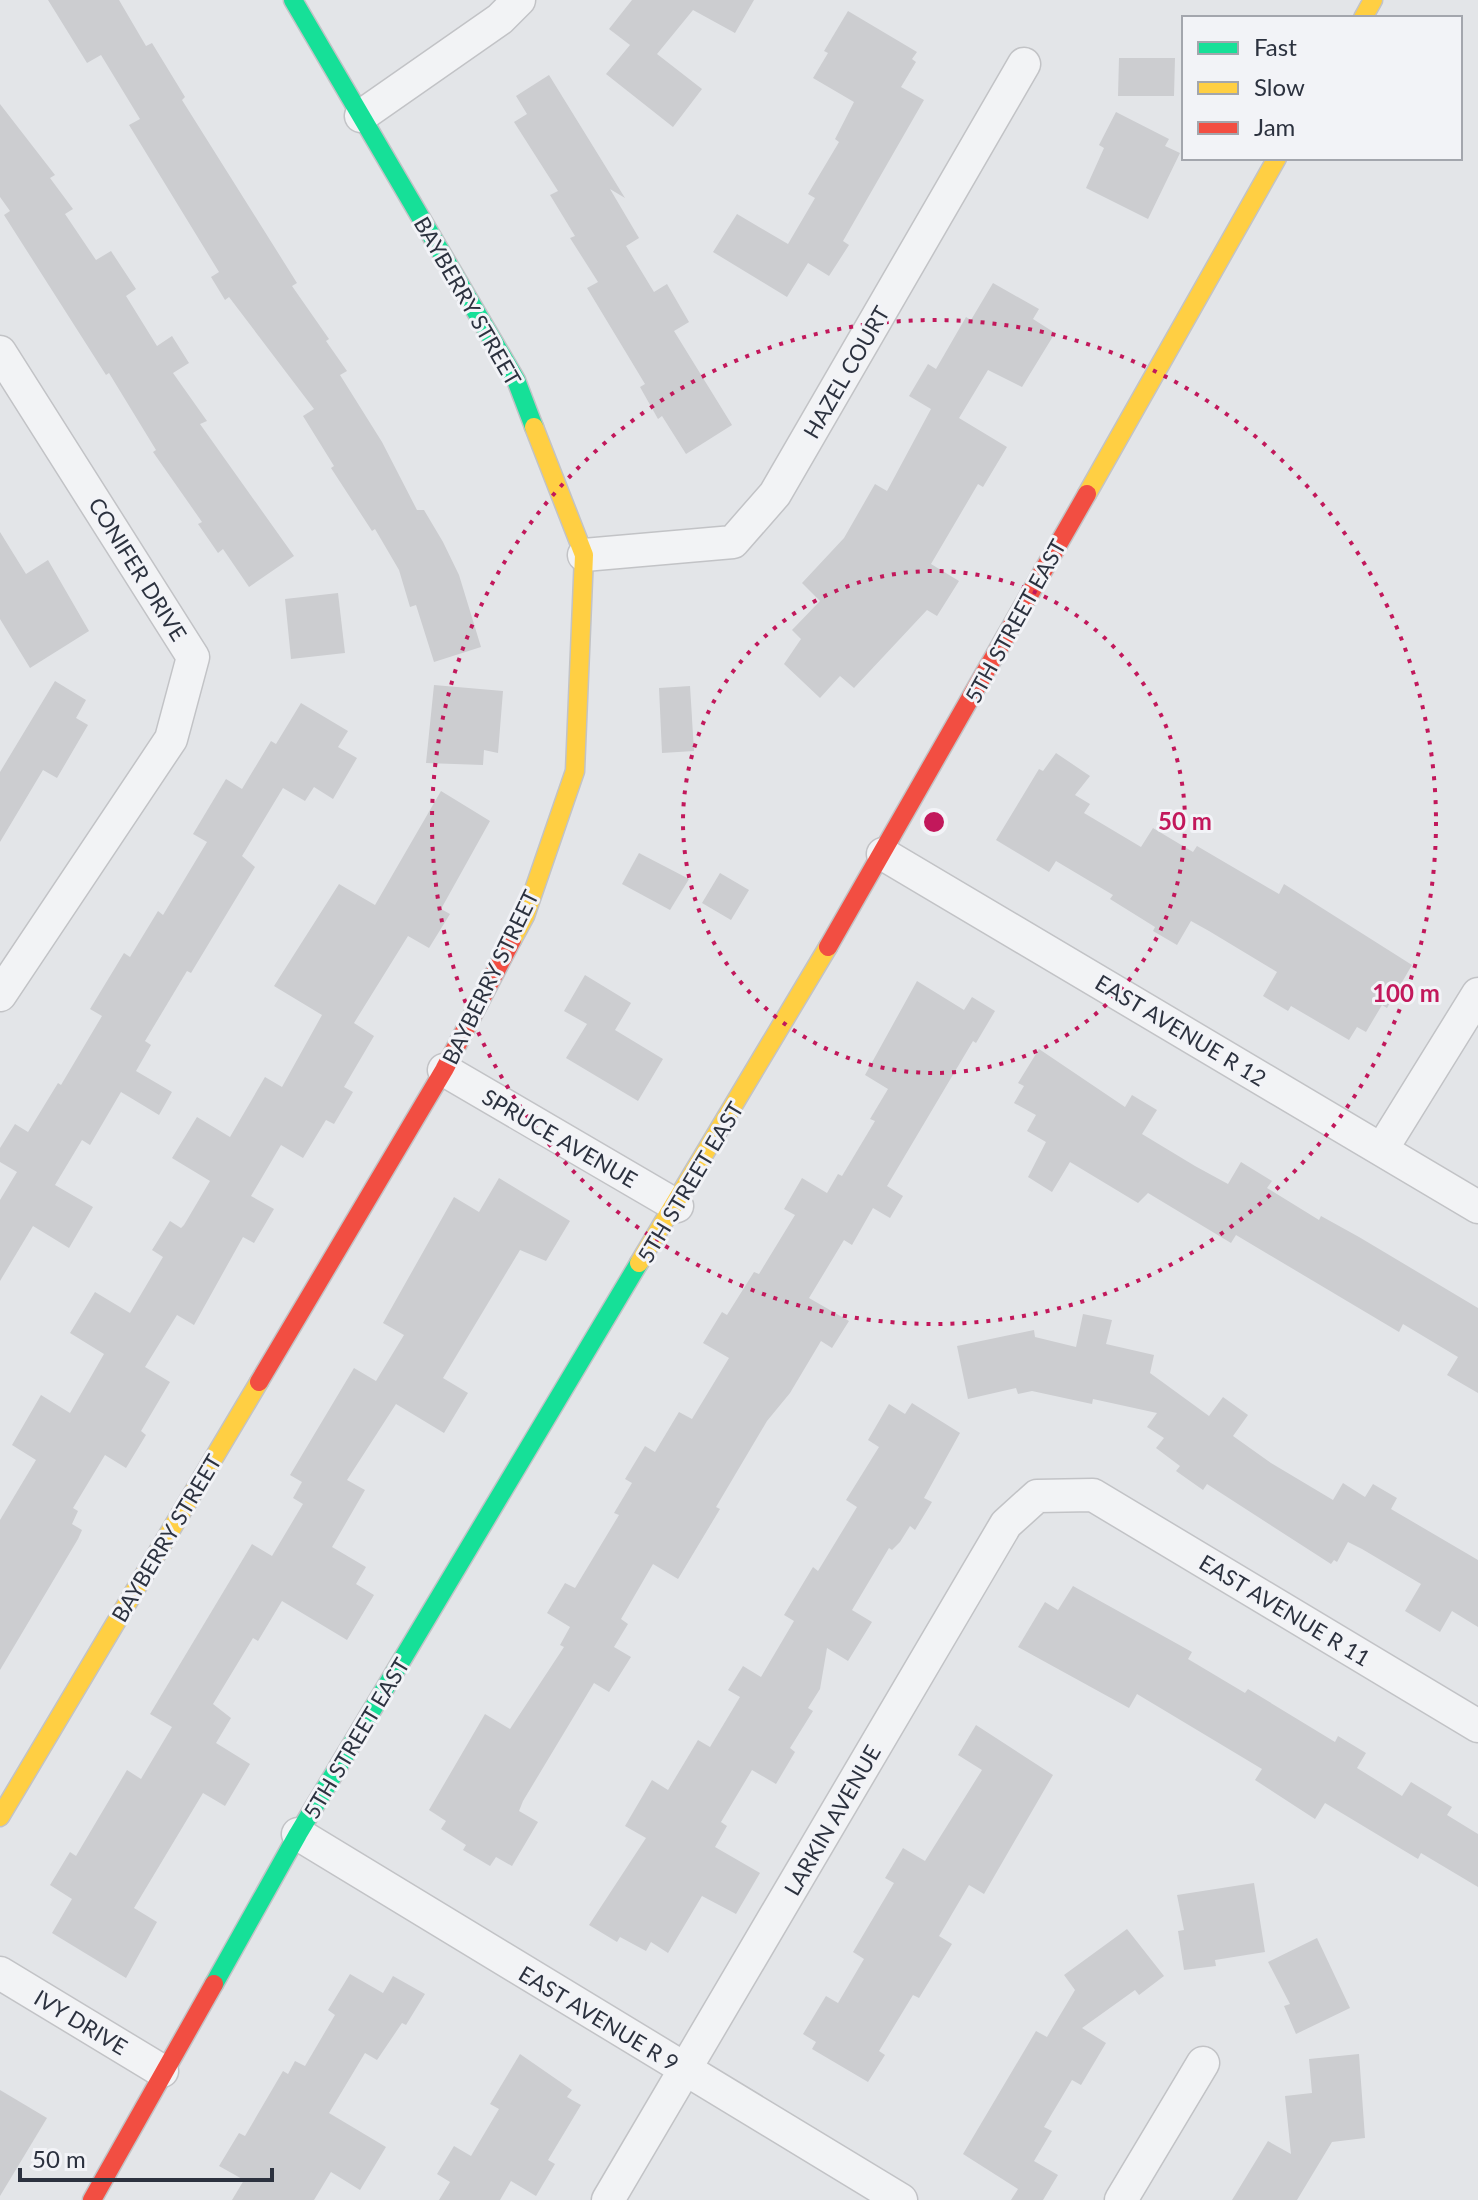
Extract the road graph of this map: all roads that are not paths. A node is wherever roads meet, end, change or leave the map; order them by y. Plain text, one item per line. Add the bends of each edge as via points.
1 (293, 0) edge
2 (519, 0) edge
3 (1024, 64) dead end
4 (361, 116) junction
5 (1276, 160) edge
6 (0, 352) edge
7 (584, 555) junction
8 (883, 854) junction
9 (1478, 994) edge
10 (0, 995) edge
11 (444, 1070) junction
12 (1382, 1149) junction
13 (677, 1206) junction
14 (1478, 1207) edge
15 (1093, 1495) joint
16 (1478, 1726) edge
17 (0, 1817) edge
18 (298, 1834) junction
19 (0, 1973) edge
20 (1203, 2063) dead end
21 (162, 2071) junction
22 (685, 2071) junction
23 (92, 2200) edge
24 (608, 2200) edge
25 (901, 2200) edge
26 (1121, 2200) edge

1 - 4 street, BAYBERRY STREET
2 - 4 street via 500,19
3 - 7 street, HAZEL COURT via 775,494 733,542
4 - 7 street, BAYBERRY STREET via 516,380
5 - 8 street, 5TH STREET EAST
6 - 10 street, CONIFER DRIVE via 193,657 171,739
7 - 11 street, BAYBERRY STREET via 575,771 525,916
8 - 12 street, EAST AVENUE R 12
8 - 13 street, 5TH STREET EAST
9 - 12 street
11 - 13 street, SPRUCE AVENUE
11 - 17 street, BAYBERRY STREET
12 - 14 street, EAST AVENUE R 12
13 - 18 street, 5TH STREET EAST
15 - 16 street, EAST AVENUE R 11
15 - 22 street, LARKIN AVENUE via 1037,1496 1006,1524
18 - 21 street, 5TH STREET EAST
18 - 22 street, EAST AVENUE R 9
19 - 21 street, IVY DRIVE
20 - 26 street
21 - 23 street, 5TH STREET EAST
22 - 24 street, LARKIN AVENUE
22 - 25 street, EAST AVENUE R 9

